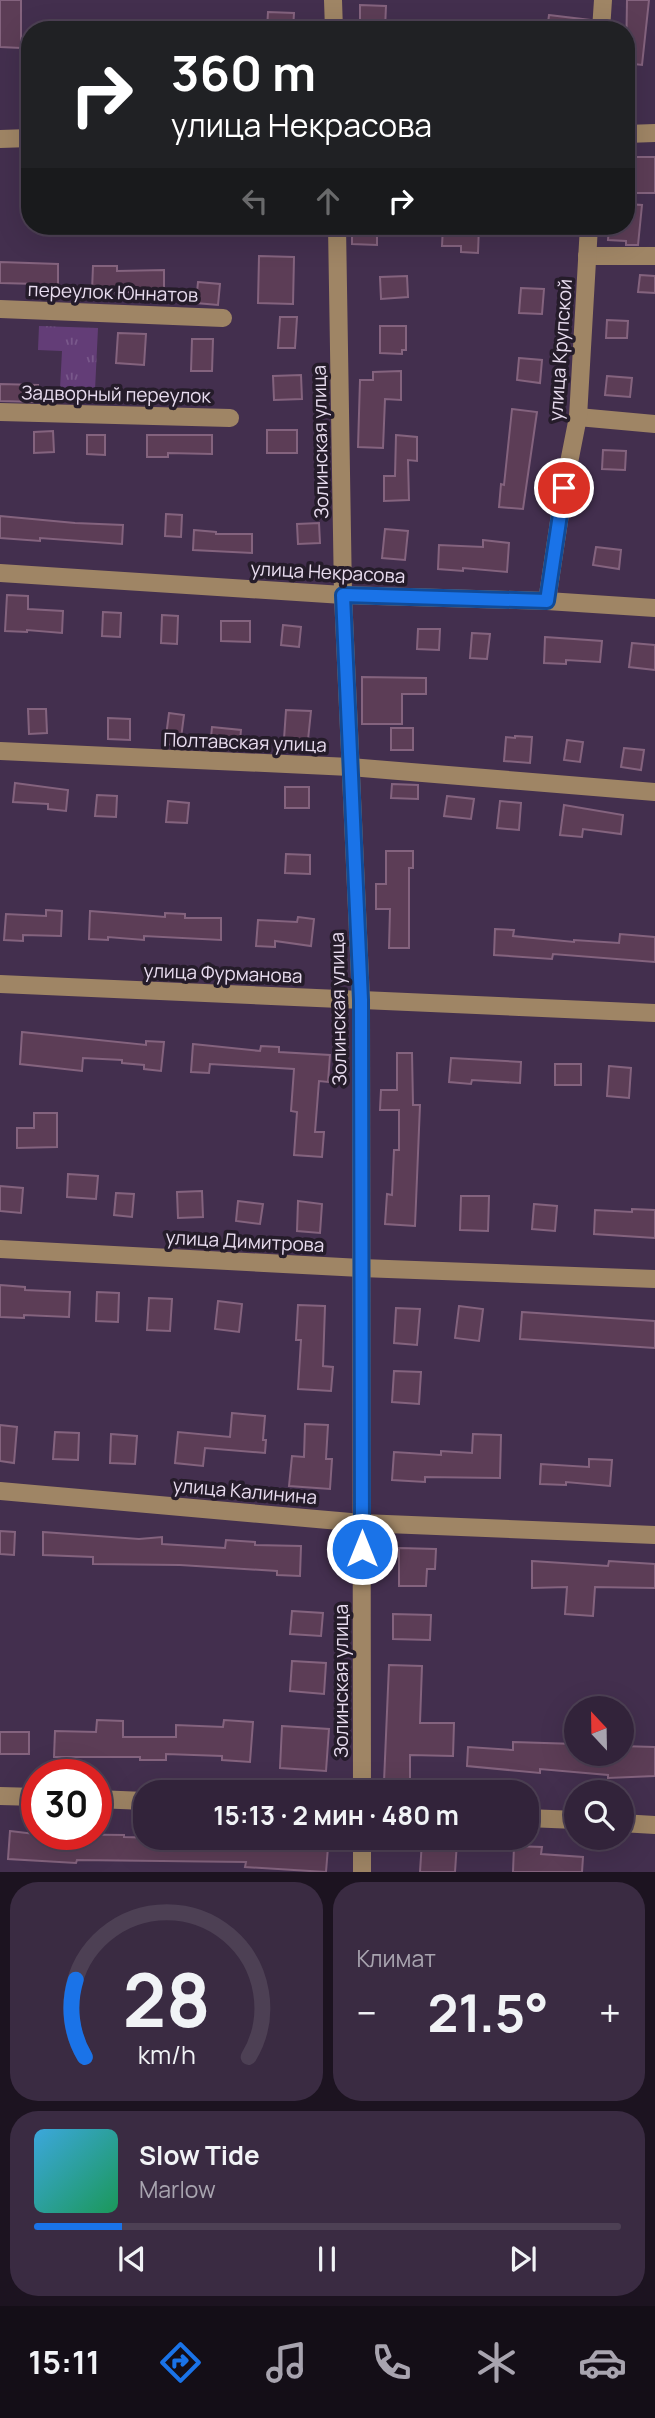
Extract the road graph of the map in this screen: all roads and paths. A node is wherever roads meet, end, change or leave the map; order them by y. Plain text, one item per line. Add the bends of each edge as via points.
1 (333, 0) edge
2 (603, 0) edge
3 (334, 21) edge
4 (602, 21) edge
5 (655, 133) edge
6 (635, 134) edge
7 (21, 138) edge
8 (0, 139) edge
9 (337, 235) edge
10 (588, 235) edge
11 (587, 256) junction
12 (655, 256) edge
13 (0, 309) edge
14 (223, 318) dead end
15 (0, 412) edge
16 (230, 418) dead end
17 (579, 418) junction
18 (655, 424) edge
19 (0, 572) edge
20 (343, 595) junction
21 (547, 601) junction
22 (655, 608) edge
23 (0, 751) edge
24 (351, 767) junction
25 (655, 792) edge
26 (0, 984) edge
27 (361, 1000) junction
28 (655, 1013) edge
29 (0, 1249) edge
30 (361, 1268) junction
31 (655, 1279) edge
32 (0, 1492) edge
33 (362, 1522) junction
34 (655, 1535) edge
35 (362, 1780) edge
36 (0, 1796) edge
37 (21, 1797) edge
38 (112, 1800) edge
39 (133, 1801) edge
40 (539, 1818) edge
41 (564, 1820) edge
42 (634, 1824) edge
43 (655, 1825) edge
44 (362, 1850) edge
45 (362, 1872) edge

1 - 3 street
2 - 4 street
5 - 6 street
7 - 8 street
9 - 20 street, Золинская улица
10 - 11 street, улица Крупской
11 - 12 street
11 - 17 street, улица Крупской
13 - 14 street, переулок Юннатов
15 - 16 street, Задворный переулок
17 - 18 street
17 - 21 street, улица Крупской
19 - 20 street, улица Некрасова
20 - 21 street, улица Некрасова
20 - 24 street, Золинская улица
21 - 22 street, улица Некрасова
23 - 24 street, Полтавская улица
24 - 25 street, Полтавская улица
24 - 27 street, Золинская улица
26 - 27 street, улица Фурманова
27 - 28 street, улица Фурманова
27 - 30 street, Золинская улица
29 - 30 street, улица Димитрова
30 - 31 street, улица Димитрова
30 - 33 street, Золинская улица
32 - 33 street, улица Калинина
33 - 34 street, улица Калинина
33 - 35 street, Золинская улица
36 - 37 street
38 - 39 street
40 - 41 street
42 - 43 street
44 - 45 street

